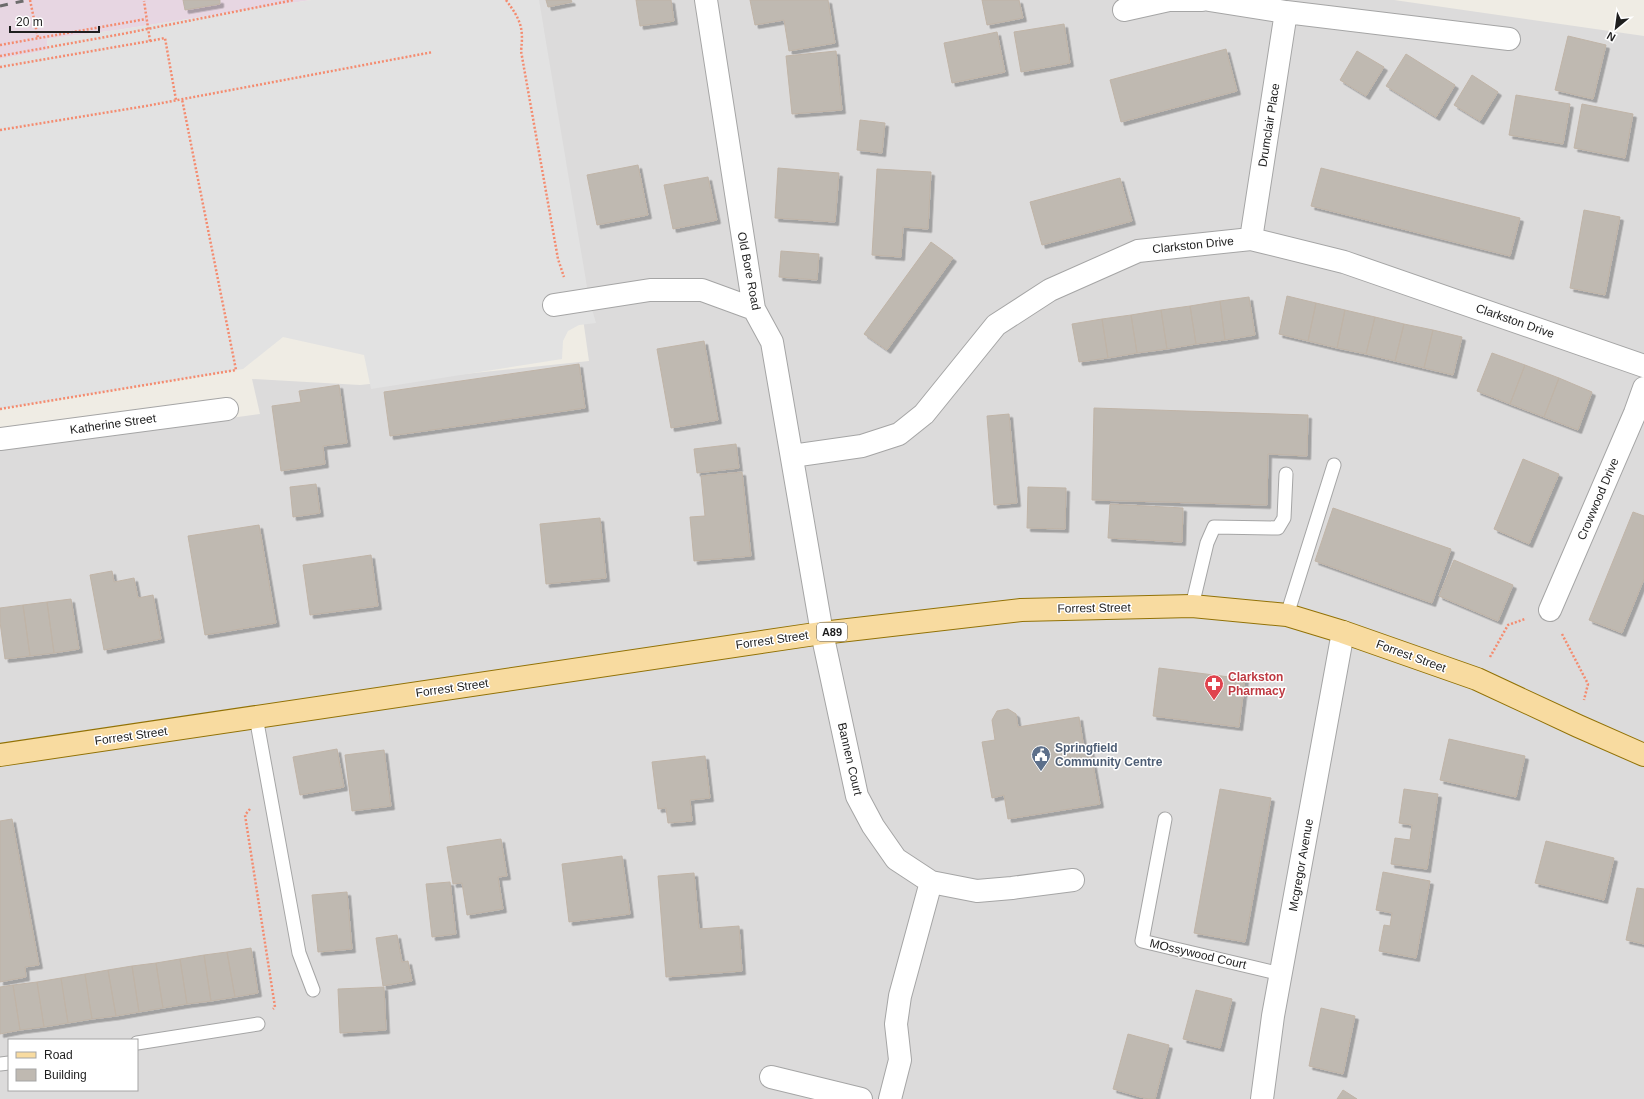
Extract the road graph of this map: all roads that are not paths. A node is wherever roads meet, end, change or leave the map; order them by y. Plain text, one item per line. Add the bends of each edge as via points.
1 (706, 0) edge
2 (1202, 0) edge
3 (1209, 0) edge
4 (1124, 10) dead end
5 (1286, 12) junction
6 (1510, 39) dead end
7 (1251, 239) junction
8 (563, 303) road end
9 (754, 309) junction
10 (1644, 366) edge
11 (1644, 388) edge
12 (227, 408) dead end
13 (0, 439) edge
14 (792, 456) junction
15 (1334, 466) dead end
16 (1286, 474) dead end
17 (1192, 606) junction
18 (1550, 610) road end
19 (1287, 616) junction
20 (1343, 632) junction
21 (822, 633) junction
22 (256, 717) junction
23 (1644, 754) edge
24 (0, 755) edge
25 (1165, 819) dead end
26 (1073, 880) dead end
27 (930, 882) junction
28 (1282, 974) junction
29 (313, 990) dead end
30 (258, 1024) road end
31 (138, 1043) edge
32 (771, 1077) dead end
33 (861, 1099) edge
34 (890, 1099) edge
35 (1262, 1099) edge

1 - 9 street, Old Bore Road
2 - 4 street via 1169,0
3 - 5 street
5 - 6 street
5 - 7 street, Drumclair Place
7 - 10 street, Clarkston Drive via 1344,262
7 - 14 street, Clarkston Drive via 1138,251 1050,290 996,325 924,414 899,434 862,446
8 - 9 street via 650,290 702,290
9 - 14 street, Old Bore Road via 772,342
11 - 18 street, Crowwood Drive
12 - 13 street, Katherine Street
14 - 21 street, Old Bore Road
15 - 19 lane
16 - 17 lane via 1284,518 1278,528 1214,526 1207,543
17 - 19 main road, Forrest Street / A89
17 - 21 main road, Forrest Street / A89 via 1021,610
19 - 20 main road, Forrest Street / A89
20 - 23 main road, Forrest Street / A89 via 1477,679
20 - 28 street, Mcgregor Avenue
21 - 22 main road, Forrest Street / A89
21 - 27 street, Bannen Court via 857,796 873,826 896,859
22 - 24 main road, Forrest Street / A89
22 - 29 lane via 299,953
25 - 28 lane, MOssywood Court via 1142,941
26 - 27 street, Bannen Court via 977,891
27 - 34 street via 900,996 896,1024 900,1060
28 - 35 street, Mcgregor Avenue via 1273,1016
30 - 31 lane
32 - 33 street

